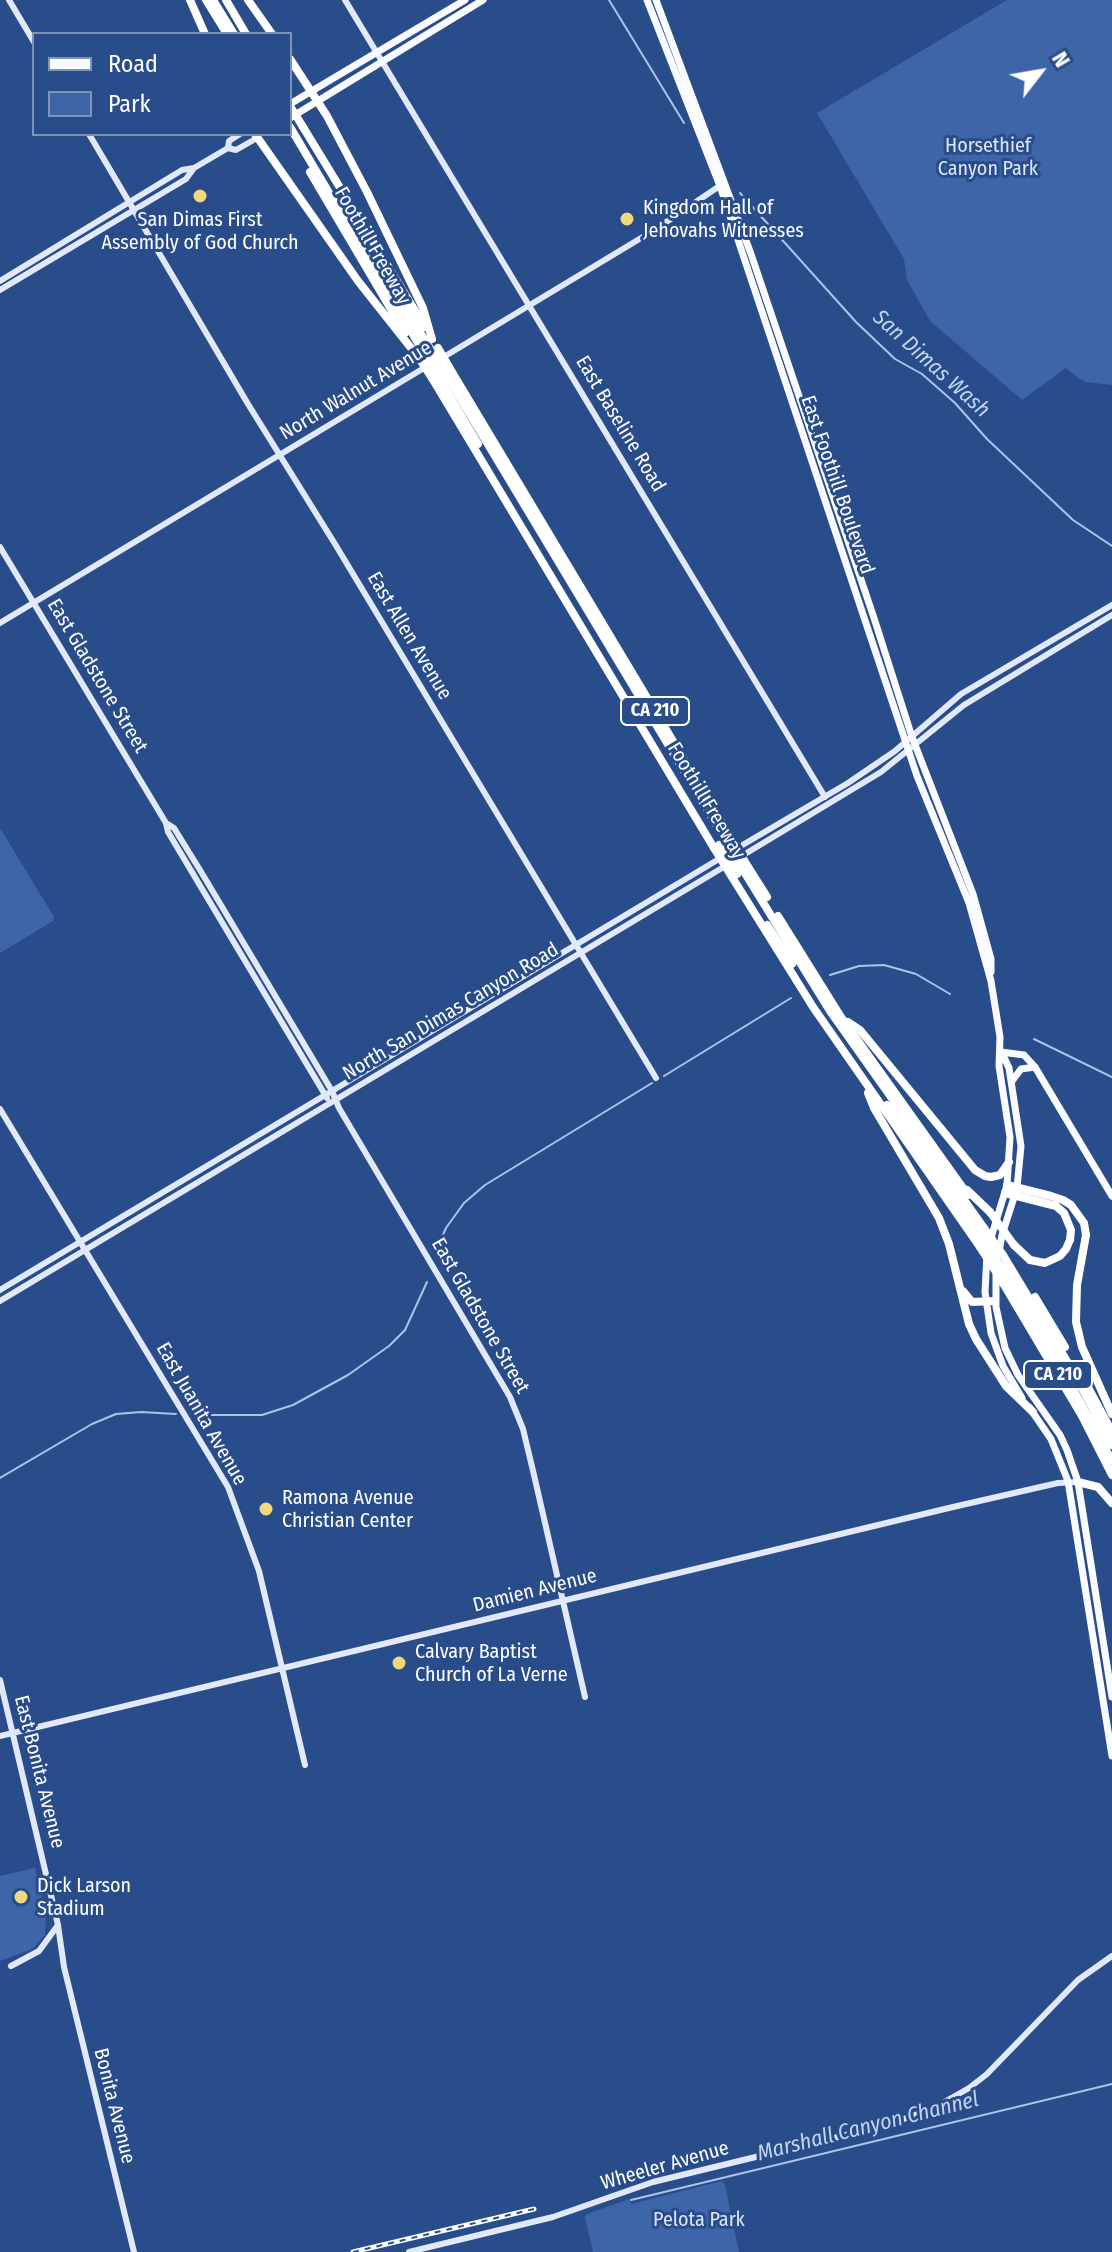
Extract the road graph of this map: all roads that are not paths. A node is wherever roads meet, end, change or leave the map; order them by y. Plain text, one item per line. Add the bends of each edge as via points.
1 (9, 0) edge
2 (190, 0) edge
3 (206, 0) edge
4 (216, 0) edge
5 (226, 0) edge
6 (248, 0) edge
7 (345, 0) edge
8 (465, 0) edge
9 (483, 0) edge
10 (647, 0) edge
11 (656, 0) edge
12 (204, 32) edge
13 (226, 32) edge
14 (235, 32) edge
15 (245, 32) edge
16 (271, 32) edge
17 (32, 39) edge
18 (377, 53) junction
19 (292, 62) edge
20 (383, 62) junction
21 (312, 90) junction
22 (318, 101) junction
23 (292, 104) edge
24 (292, 108) edge
25 (292, 117) edge
26 (292, 135) edge
27 (90, 136) edge
28 (237, 136) edge
29 (257, 136) edge
30 (259, 136) edge
31 (228, 148) junction
32 (194, 168) junction
33 (722, 184) junction
34 (130, 202) junction
35 (134, 210) junction
36 (0, 281) edge
37 (0, 290) edge
38 (404, 292) junction
39 (529, 305) junction
40 (432, 339) junction
41 (428, 352) junction
42 (440, 372) junction
43 (279, 456) junction
44 (0, 547) edge
45 (34, 603) junction
46 (1112, 605) edge
47 (1112, 615) edge
48 (0, 623) edge
49 (910, 745) junction
50 (827, 800) junction
51 (722, 843) junction
52 (740, 872) junction
53 (576, 945) junction
54 (581, 952) junction
55 (798, 966) junction
56 (841, 1017) junction
57 (1001, 1052) junction
58 (1035, 1067) junction
59 (656, 1078) dead end
60 (864, 1081) junction
61 (1012, 1084) junction
62 (328, 1093) junction
63 (333, 1101) junction
64 (0, 1109) edge
65 (1009, 1162) junction
66 (960, 1183) junction
67 (1011, 1190) junction
68 (1112, 1196) edge
69 (983, 1234) junction
70 (81, 1241) junction
71 (86, 1250) junction
72 (1003, 1252) junction
73 (959, 1283) junction
74 (0, 1290) edge
75 (0, 1301) edge
76 (990, 1302) junction
77 (1033, 1412) junction
78 (1112, 1414) edge
79 (1112, 1432) edge
80 (1112, 1445) edge
81 (1112, 1461) edge
82 (1112, 1475) edge
83 (1073, 1482) junction
84 (1112, 1503) edge
85 (564, 1601) junction
86 (281, 1669) junction
87 (0, 1680) edge
88 (585, 1697) dead end
89 (1112, 1697) edge
90 (14, 1733) junction
91 (0, 1736) edge
92 (1112, 1756) edge
93 (305, 1765) dead end
94 (58, 1925) junction
95 (1112, 1956) edge
96 (11, 1966) dead end
97 (64, 1967) joint
98 (134, 2252) edge
99 (409, 2252) edge

1 - 17 main road
2 - 12 highway
3 - 13 highway
4 - 14 highway
5 - 15 highway
6 - 16 highway
7 - 18 main road, East Baseline Road
8 - 18 main road
9 - 20 main road
10 - 33 main road, East Foothill Boulevard
11 - 33 main road, East Foothill Boulevard
18 - 20 main road, East Baseline Road
18 - 21 main road
19 - 21 highway
20 - 22 main road
20 - 39 main road, East Baseline Road
21 - 22 highway
21 - 23 main road
22 - 25 main road
22 - 40 highway via 423,308
24 - 38 highway, Foothill Freeway / CA 210, bridge
26 - 41 highway, Foothill Freeway / CA 210
27 - 34 main road, East Allen Avenue
28 - 31 main road
29 - 31 main road via 236,150
30 - 41 highway via 358,281
31 - 32 main road
32 - 34 main road
32 - 35 main road via 186,179
33 - 39 main road, North Walnut Avenue
33 - 49 main road, East Foothill Boulevard via 865,591
34 - 35 main road, East Allen Avenue
34 - 36 main road
35 - 37 main road
35 - 43 main road, East Allen Avenue
38 - 40 highway, Foothill Freeway / CA 210
38 - 41 highway via 404,307
39 - 43 main road, North Walnut Avenue
39 - 50 main road, East Baseline Road
40 - 41 highway, Foothill Freeway / CA 210
41 - 42 highway, Foothill Freeway / CA 210, bridge
41 - 42 highway, Foothill Freeway / CA 210, bridge
42 - 51 highway, Foothill Freeway / CA 210
42 - 51 highway, Foothill Freeway / CA 210 via 549,570 681,791
43 - 45 main road, North Walnut Avenue
43 - 53 main road, East Allen Avenue
44 - 45 main road, East Gladstone Street
45 - 48 main road, North Walnut Avenue
45 - 62 main road, East Gladstone Street via 166,823 174,828
46 - 49 main road via 961,694
47 - 49 main road via 964,705
49 - 50 main road, North San Dimas Canyon Road
49 - 57 main road, East Foothill Boulevard via 927,804 969,903 991,981
50 - 53 main road, North San Dimas Canyon Road
50 - 54 main road, North San Dimas Canyon Road
51 - 52 highway, Foothill Freeway / CA 210, bridge
51 - 52 highway, Foothill Freeway / CA 210, bridge
52 - 55 highway, Foothill Freeway / CA 210 via 778,922
52 - 55 highway, Foothill Freeway / CA 210 via 774,940
53 - 54 main road, East Allen Avenue
53 - 62 main road, North San Dimas Canyon Road
54 - 59 main road, East Allen Avenue
54 - 63 main road, North San Dimas Canyon Road
55 - 56 highway, Foothill Freeway / CA 210
55 - 60 highway, Foothill Freeway / CA 210
55 - 69 highway via 845,1046
56 - 65 highway via 860,1030 975,1170 1000,1175
56 - 66 highway, Foothill Freeway / CA 210
57 - 58 main road via 1024,1055
57 - 61 main road
57 - 65 main road
58 - 61 main road via 1021,1069
58 - 68 main road
60 - 69 highway, Foothill Freeway / CA 210
60 - 73 highway via 874,1108 939,1218
61 - 67 main road via 1021,1146
62 - 63 main road, East Gladstone Street
62 - 70 main road, North San Dimas Canyon Road
63 - 71 main road, North San Dimas Canyon Road
63 - 85 main road, East Gladstone Street via 510,1397 523,1429
64 - 70 main road, East Juanita Avenue
65 - 67 main road
66 - 67 highway, bridge via 1030,1260 1054,1259 1070,1240 1064,1213
66 - 69 highway, Foothill Freeway / CA 210
67 - 76 main road via 992,1230 986,1260
67 - 78 highway via 1063,1200 1084,1223 1076,1322
69 - 72 highway, Foothill Freeway / CA 210, bridge
69 - 81 highway, bridge
69 - 82 highway, Foothill Freeway / CA 210, bridge via 1000,1278
70 - 71 main road, East Juanita Avenue
70 - 74 main road, North San Dimas Canyon Road
71 - 75 main road, North San Dimas Canyon Road
71 - 86 main road, East Juanita Avenue via 228,1487 259,1571
72 - 79 highway, Foothill Freeway / CA 210 via 1047,1316
72 - 80 highway
73 - 76 highway via 972,1302
73 - 77 highway via 969,1324 991,1366
76 - 77 main road via 991,1333 1003,1366
76 - 83 main road via 1010,1361 1067,1450
77 - 83 main road
83 - 84 highway via 1098,1487
83 - 85 main road, Damien Avenue
83 - 89 main road
83 - 92 main road
85 - 86 main road, Damien Avenue
85 - 88 main road, East Gladstone Street
86 - 90 main road, Damien Avenue
86 - 93 main road, East Juanita Avenue
87 - 90 main road, East Bonita Avenue
90 - 91 main road, Damien Avenue
90 - 94 main road, East Bonita Avenue
94 - 96 main road via 39,1951
94 - 97 main road, East Bonita Avenue
95 - 99 main road, Wheeler Avenue via 1078,1980 987,2074 934,2108 887,2125 653,2182 553,2217
97 - 98 main road, Bonita Avenue

